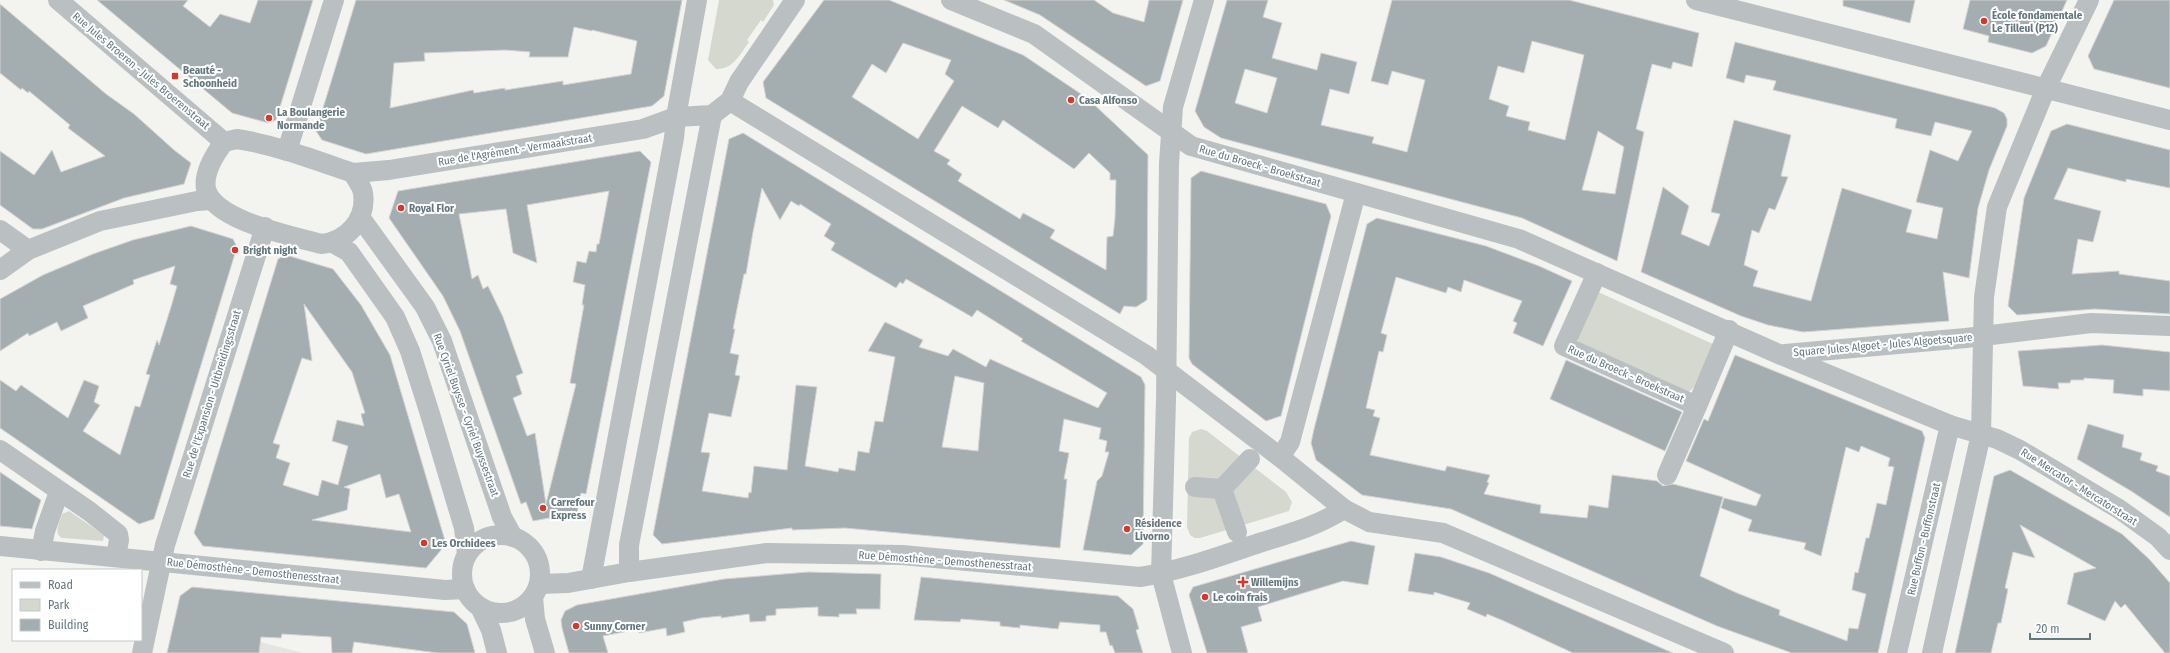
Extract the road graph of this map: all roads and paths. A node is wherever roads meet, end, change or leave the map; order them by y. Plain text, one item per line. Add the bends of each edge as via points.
1 (58, 0) edge
2 (334, 0) edge
3 (697, 0) edge
4 (795, 0) edge
5 (951, 0) edge
6 (1204, 0) edge
7 (1696, 0) edge
8 (2089, 0) edge
9 (2046, 88) junction
10 (730, 101) junction
11 (712, 115) junction
12 (676, 117) junction
13 (2170, 120) edge
14 (1171, 133) junction
15 (224, 142) junction
16 (287, 152) junction
17 (353, 174) junction
18 (1356, 193) junction
19 (212, 200) junction
20 (360, 217) junction
21 (265, 227) junction
22 (0, 230) edge
23 (333, 243) junction
24 (28, 250) junction
25 (0, 270) edge
26 (1597, 273) junction
27 (2170, 326) edge
28 (1728, 330) junction
29 (1984, 335) junction
30 (1781, 355) junction
31 (1166, 371) junction
32 (1697, 406) junction
33 (1950, 425) junction
34 (1981, 434) junction
35 (0, 450) edge
36 (1280, 457) junction
37 (1250, 459) dead end
38 (1667, 475) dead end
39 (1189, 486) dead end
40 (1222, 489) junction
41 (60, 492) junction
42 (1344, 509) junction
43 (1237, 532) dead end
44 (514, 537) junction
45 (0, 546) edge
46 (2170, 550) edge
47 (41, 551) junction
48 (467, 554) junction
49 (116, 557) junction
50 (163, 562) junction
51 (629, 572) junction
52 (1161, 574) junction
53 (591, 579) junction
54 (464, 589) junction
55 (536, 591) junction
56 (480, 607) junction
57 (142, 653) edge
58 (497, 653) edge
59 (545, 653) edge
60 (1182, 653) edge
61 (1724, 653) edge
62 (1897, 653) edge
63 (1932, 653) edge

1 - 15 street, Rue Jules Broeren - Jules Broerenstraat
2 - 16 street
3 - 12 street
4 - 10 street
5 - 14 street, Rue du Broeck - Broekstraat via 1034,34
6 - 14 street via 1173,107
7 - 9 street
8 - 9 street
9 - 13 street
9 - 29 street via 1996,208 1984,297
10 - 11 street
10 - 31 street via 1146,355
11 - 12 street, Rue de l'Agrément - Vermaakstraat
11 - 51 street via 629,545
12 - 17 street, Rue de l'Agrément - Vermaakstraat via 643,129
12 - 53 street
14 - 18 street, Rue du Broeck - Broekstraat via 1191,146
14 - 31 street
15 - 16 street via 237,139 253,141
15 - 19 street via 208,174 206,188
16 - 17 street
17 - 20 street via 363,192
18 - 26 street, Rue du Broeck - Broekstraat via 1518,239
18 - 36 street via 1290,442
19 - 21 street via 234,217
19 - 24 street via 100,221
20 - 23 street via 353,230
20 - 44 street, Rue Cyriel Buysse - Cyriel Buyssestraat via 425,308 442,341 502,517
21 - 23 street via 320,244
21 - 50 street, Rue de l'Expansion - Uitbreidingsstraat via 165,545
22 - 24 street
23 - 48 street via 349,252 396,317 430,414 464,528
24 - 25 street
26 - 28 street, Rue du Broeck - Broekstraat
26 - 32 street, Rue du Broeck - Broekstraat via 1564,346
27 - 29 street via 2091,323
28 - 30 street, Rue du Broeck - Broekstraat
28 - 32 street, Rue du Broeck - Broekstraat
29 - 30 street, Square Jules Algoet - Jules Algoetsquare
29 - 34 street, Square Jules Algoet - Jules Algoetsquare
30 - 33 street, Square Jules Algoet - Jules Algoetsquare
31 - 36 street
31 - 52 street
32 - 38 street, Rue du Broeck - Broekstraat
33 - 34 street, Square Jules Algoet - Jules Algoetsquare
33 - 62 street, Rue Buffon - Buffonstraat
34 - 46 street, Rue Mercator - Mercatorstraat via 2020,450 2119,509 2158,537
34 - 63 street
35 - 41 street
36 - 42 street
37 - 40 street
39 - 40 street
40 - 43 street
41 - 47 street via 45,530
41 - 49 street via 118,534
42 - 52 street, Rue Démosthène - Demosthenesstraat via 1326,521
42 - 61 street via 1369,522 1443,532
44 - 48 street via 488,537
44 - 55 street via 533,550 538,560 541,572
45 - 47 street, Rue Démosthène - Demosthenesstraat
47 - 49 street, Rue Démosthène - Demosthenesstraat
48 - 54 street via 463,565
49 - 50 street, Rue Démosthène - Demosthenesstraat
50 - 54 street, Rue Démosthène - Demosthenesstraat via 322,579 445,590
50 - 57 street, Rue de l'Expansion - Uitbreidingsstraat
51 - 52 street, Rue Démosthène - Demosthenesstraat via 767,553 833,553 902,555 1140,576
51 - 53 street, Rue Démosthène - Demosthenesstraat
52 - 60 street
53 - 55 street, Rue Démosthène - Demosthenesstraat
54 - 56 street
55 - 56 street via 520,609 512,612 490,612
55 - 59 street via 535,619
56 - 58 street via 491,630

